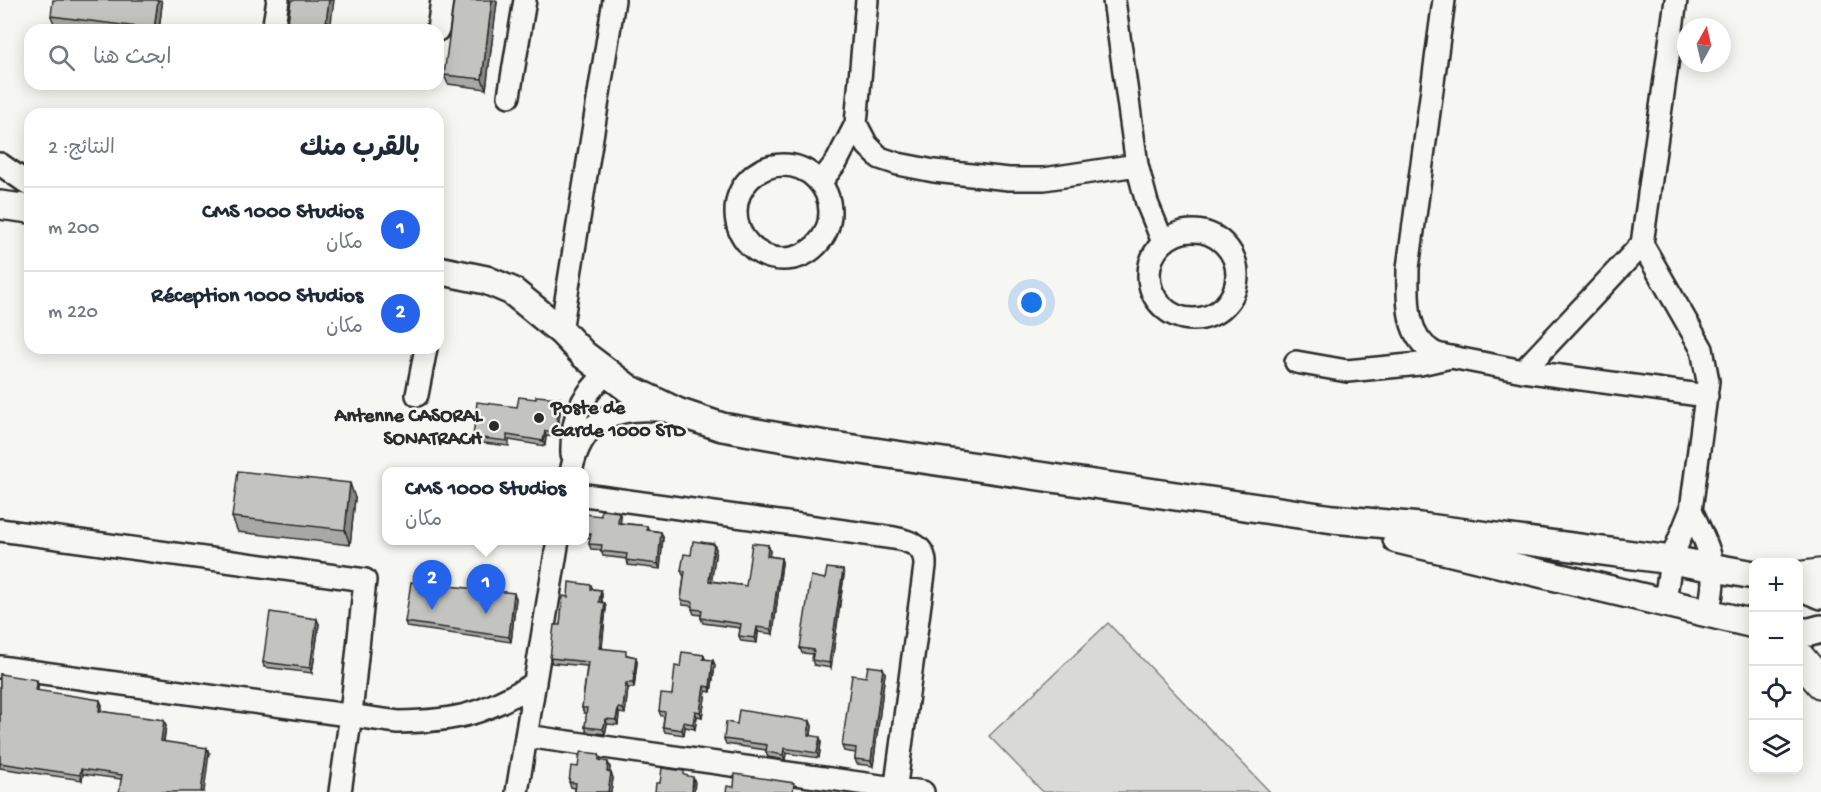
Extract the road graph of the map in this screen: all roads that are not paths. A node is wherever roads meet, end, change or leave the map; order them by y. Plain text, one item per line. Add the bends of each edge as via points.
1 (278, 0) edge
2 (442, 0) edge
3 (525, 0) edge
4 (614, 0) edge
5 (867, 0) edge
6 (1114, 0) edge
7 (1444, 0) edge
8 (1676, 0) edge
9 (274, 24) edge
10 (439, 24) edge
11 (509, 96) dead end
12 (856, 124) junction
13 (0, 164) edge
14 (1137, 165) junction
15 (24, 180) edge
16 (820, 183) junction
17 (0, 205) edge
18 (24, 208) edge
19 (1163, 242) junction
20 (1642, 244) junction
21 (444, 275) edge
22 (561, 331) junction
23 (425, 354) edge
24 (1451, 357) junction
25 (1296, 362) dead end
26 (1523, 371) junction
27 (607, 373) junction
28 (417, 396) dead end
29 (1707, 396) junction
30 (677, 412) junction
31 (572, 466) edge
32 (589, 496) edge
33 (1691, 510) junction
34 (1333, 519) junction
35 (0, 530) edge
36 (557, 545) edge
37 (1671, 560) junction
38 (1714, 568) junction
39 (1749, 574) edge
40 (1821, 574) edge
41 (1803, 576) edge
42 (1803, 587) edge
43 (1821, 595) edge
44 (1665, 602) junction
45 (1708, 612) junction
46 (1749, 623) edge
47 (1821, 629) edge
48 (1803, 632) edge
49 (1803, 662) edge
50 (0, 667) edge
51 (535, 683) junction
52 (1821, 683) edge
53 (351, 714) junction
54 (526, 736) junction
55 (895, 790) edge
56 (340, 792) edge
57 (517, 792) edge
58 (923, 792) edge

1 - 9 street
2 - 10 street
3 - 11 street
4 - 22 street
5 - 12 street
6 - 14 street
7 - 24 street via 1408,268 1407,303 1418,337 1433,352
8 - 20 street
12 - 14 street via 867,145 880,158 934,171 1044,179
12 - 16 street via 837,161
13 - 15 street
14 - 19 street
16 - 16 street via 802,170 781,165 754,175 737,199 738,228 745,241 773,258 805,254 818,243 830,214
17 - 18 street
19 - 19 street via 1154,254 1149,281 1162,305 1186,318 1214,314 1226,305 1238,278 1230,249 1205,232 1176,234
20 - 26 street
20 - 29 street via 1702,349
21 - 22 street via 486,280 512,291
22 - 27 street
23 - 28 street
24 - 25 street via 1347,371
24 - 26 street
26 - 29 street
27 - 30 street via 629,389
27 - 31 street via 591,387 577,413
29 - 33 street
30 - 31 street via 636,410 600,419 579,443
30 - 34 street via 722,427 820,444
32 - 55 street via 894,538 919,547 925,566
33 - 37 street
33 - 38 street
34 - 37 street
34 - 44 street via 1418,545
35 - 53 street via 365,580
36 - 51 street
37 - 38 street
37 - 44 street
38 - 39 street
38 - 45 street
40 - 41 main road
42 - 43 street
44 - 45 street
45 - 46 street
47 - 48 street
49 - 52 main road
50 - 53 street
51 - 53 street via 496,705 461,718 398,722
51 - 54 street
53 - 56 street
54 - 55 street
54 - 57 street
55 - 58 street

